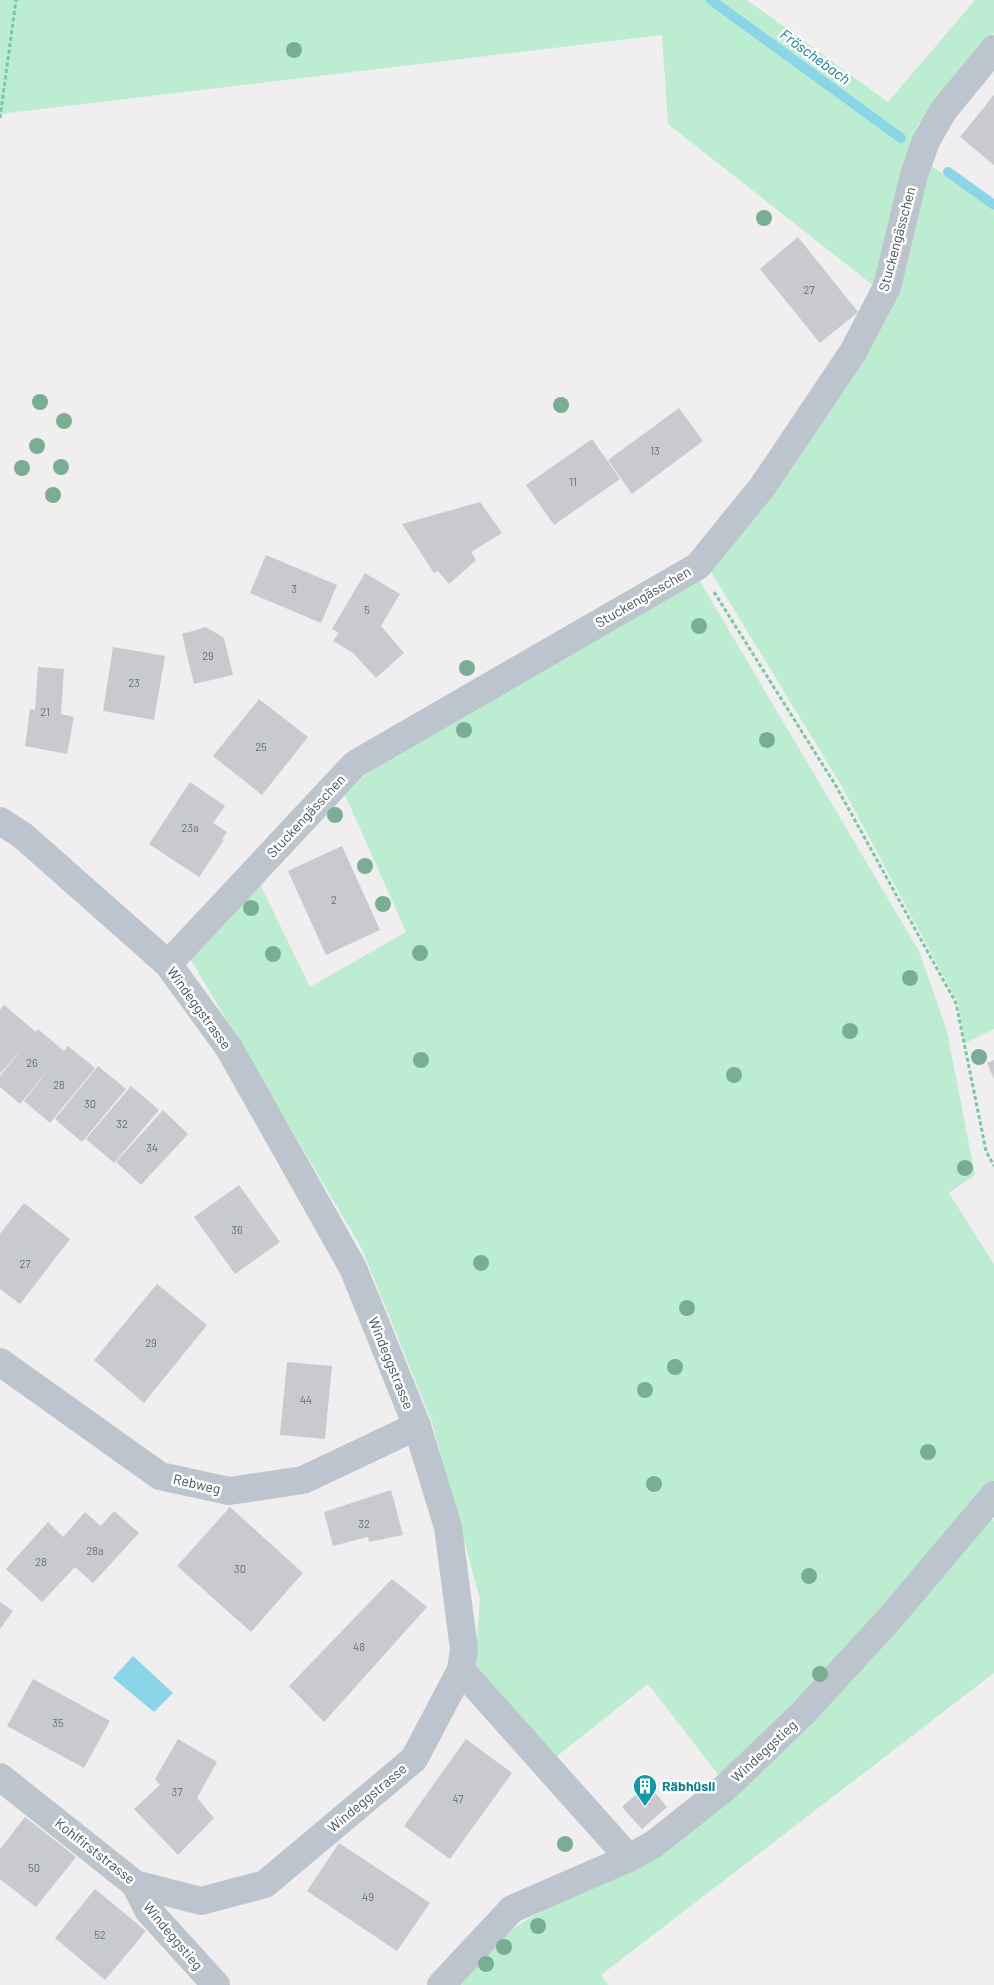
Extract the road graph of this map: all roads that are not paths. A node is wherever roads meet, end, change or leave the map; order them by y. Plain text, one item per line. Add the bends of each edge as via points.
1 (994, 49) edge
2 (0, 821) edge
3 (168, 964) junction
4 (0, 1362) edge
5 (417, 1426) junction
6 (994, 1495) edge
7 (461, 1670) junction
8 (0, 1777) edge
9 (629, 1858) junction
10 (134, 1884) junction
11 (202, 1901) joint
12 (216, 1985) edge
13 (441, 1985) edge

1 - 3 street, Stuckengässchen via 943,110 926,140 914,174 887,287 853,352 764,486 698,566 354,764
2 - 3 street, Windeggstrasse via 22,835
3 - 5 street, Windeggstrasse via 229,1048 353,1268
4 - 5 street, Rebweg via 160,1476 229,1491 304,1480
5 - 7 street, Windeggstrasse via 448,1528 464,1649
6 - 9 street, Windeggstieg via 892,1616 782,1735 726,1787 654,1844
7 - 9 street
7 - 11 street, Windeggstrasse via 414,1759 265,1884
8 - 10 street, Kohlfirststrasse
9 - 13 street, Windeggstieg via 512,1909
10 - 11 street, Kohlfirststrasse
10 - 12 street, Windeggstieg via 148,1910

